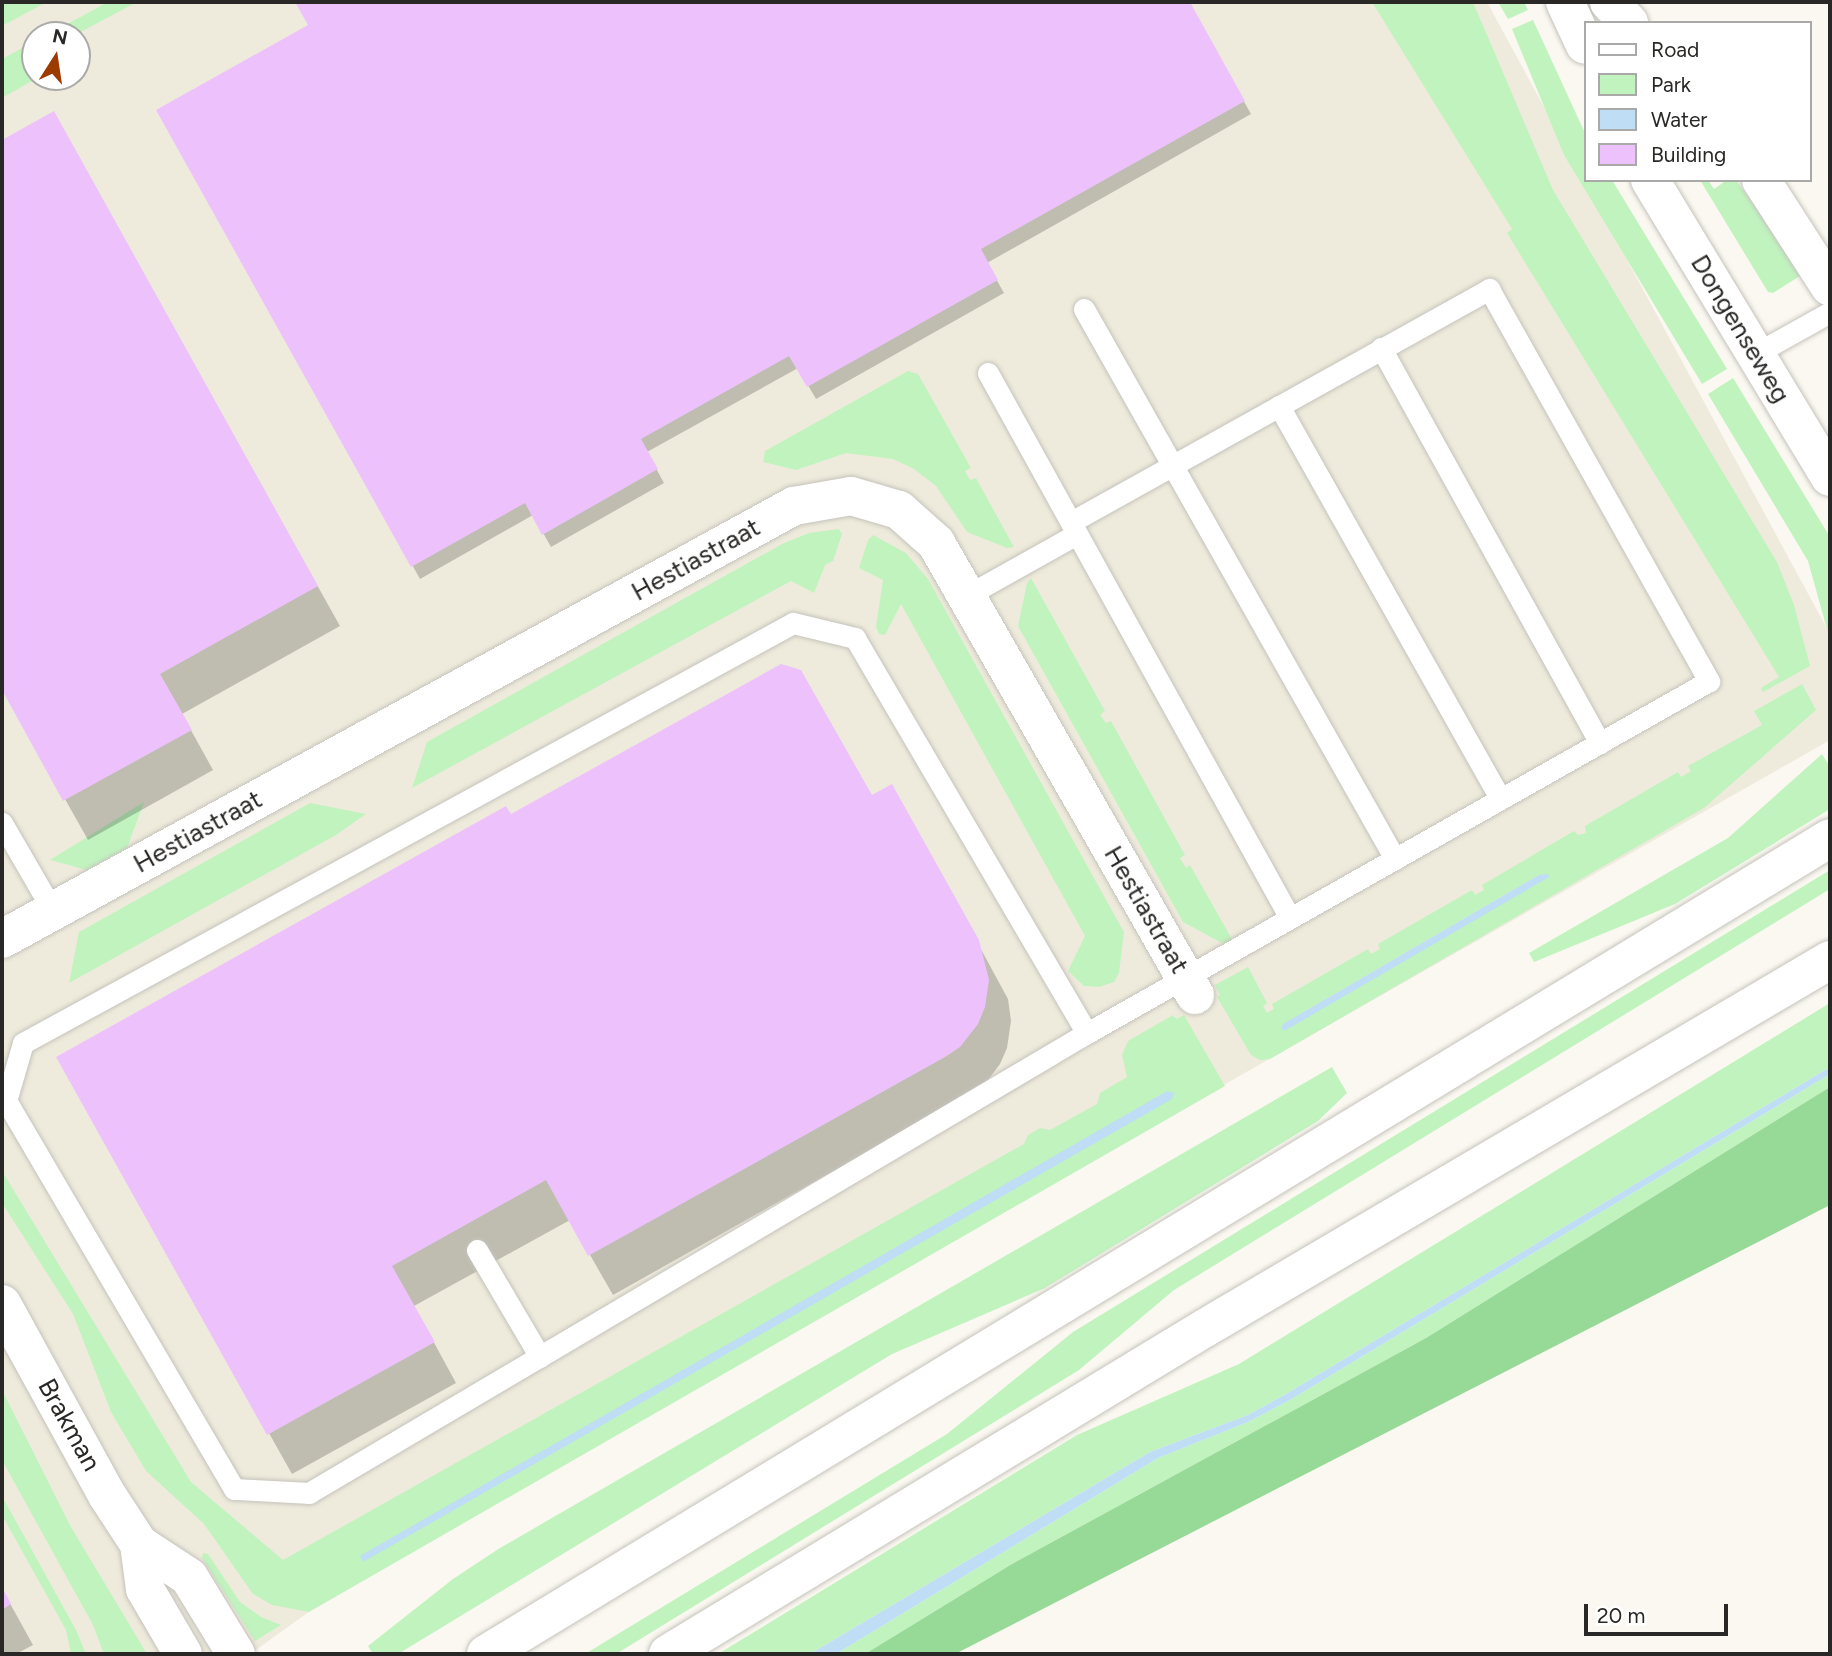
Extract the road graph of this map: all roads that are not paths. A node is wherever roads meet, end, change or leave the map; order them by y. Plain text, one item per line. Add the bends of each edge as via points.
1 (1565, 2) edge
2 (1609, 2) edge
3 (1627, 21) edge
4 (1584, 43) edge
5 (1651, 182) edge
6 (1762, 182) edge
7 (1830, 287) edge
8 (1084, 309) dead end
9 (1830, 312) edge
10 (1381, 348) junction
11 (1755, 354) junction
12 (989, 373) dead end
13 (1279, 406) junction
14 (1173, 466) junction
15 (1830, 477) edge
16 (1074, 528) junction
17 (966, 596) junction
18 (1600, 743) junction
19 (1500, 799) junction
20 (2, 823) edge
21 (1830, 838) edge
22 (1395, 859) junction
23 (53, 911) junction
24 (1290, 918) junction
25 (2, 939) edge
26 (1830, 960) edge
27 (1190, 987) junction
28 (1087, 1033) junction
29 (477, 1250) dead end
30 (2, 1304) edge
31 (540, 1357) junction
32 (139, 1544) junction
33 (183, 1654) edge
34 (236, 1654) edge
35 (486, 1654) edge
36 (668, 1654) edge

1 - 4 main road
2 - 3 main road
5 - 11 main road, Dongenseweg
6 - 7 main road
8 - 14 lane
9 - 11 lane
10 - 13 lane
10 - 18 lane
10 - 18 lane via 1489,289 1709,681
11 - 15 main road, Dongenseweg
12 - 16 lane
13 - 14 lane
13 - 19 lane
14 - 16 lane
14 - 22 lane
16 - 17 lane
16 - 24 lane
17 - 23 main road, Hestiastraat via 936,543 899,510 851,496 794,506
17 - 27 main road, Hestiastraat
18 - 19 lane
19 - 22 lane
20 - 23 lane
21 - 35 main road
22 - 24 lane
23 - 25 main road, Hestiastraat
24 - 27 lane
26 - 36 main road via 1205,1328
27 - 28 lane
28 - 31 lane
28 - 31 lane via 855,638 793,623 23,1043 6,1101 234,1489 309,1493
29 - 31 lane
30 - 32 main road, Brakman
32 - 33 main road, Brakman via 145,1589
32 - 34 main road, Brakman via 189,1577

